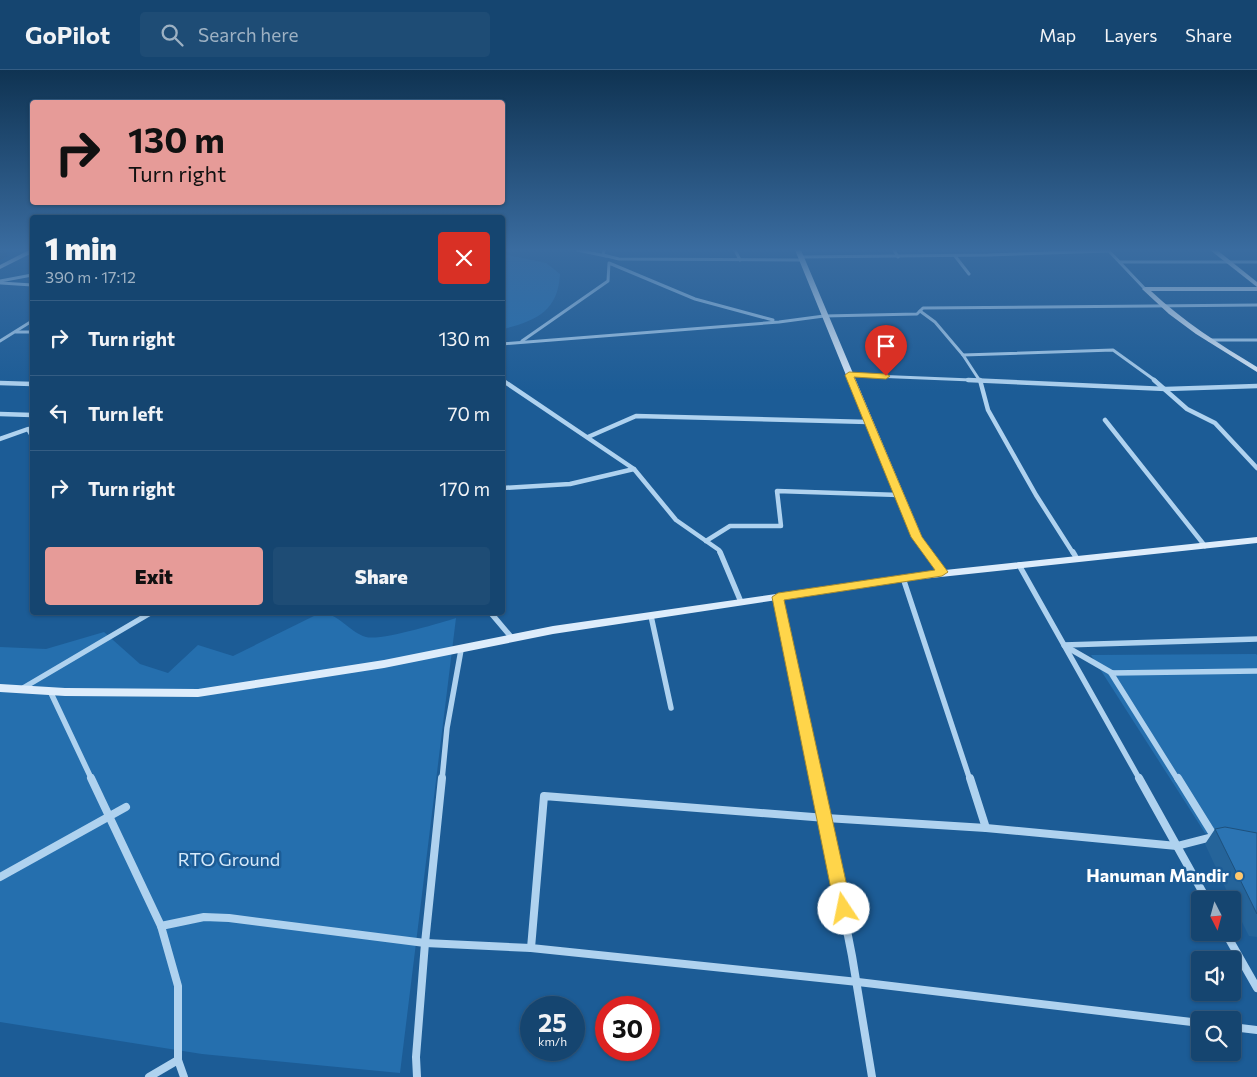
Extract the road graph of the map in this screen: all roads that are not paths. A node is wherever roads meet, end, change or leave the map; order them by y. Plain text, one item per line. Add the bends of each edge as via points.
1 (586, 297) edge
2 (690, 297) edge
3 (816, 297) edge
4 (1153, 297) edge
5 (1257, 305) edge
6 (1163, 306) junction
7 (920, 311) junction
8 (824, 316) junction
9 (30, 322) edge
10 (778, 322) junction
11 (15, 332) junction
12 (30, 332) edge
13 (1208, 340) junction
14 (1257, 340) edge
15 (0, 341) edge
16 (521, 341) junction
17 (505, 344) edge
18 (963, 356) junction
19 (1257, 370) edge
20 (849, 375) junction
21 (980, 381) junction
22 (505, 382) edge
23 (0, 383) edge
24 (30, 384) edge
25 (1257, 386) edge
26 (1166, 389) junction
27 (0, 414) edge
28 (30, 415) edge
29 (1105, 420) dead end
30 (869, 422) junction
31 (30, 428) edge
32 (588, 437) junction
33 (0, 439) edge
34 (1257, 468) edge
35 (634, 469) junction
36 (505, 488) edge
37 (899, 495) junction
38 (1257, 540) edge
39 (706, 541) junction
40 (1205, 546) junction
41 (1077, 559) junction
42 (1019, 565) junction
43 (942, 572) junction
44 (903, 578) junction
45 (778, 597) junction
46 (741, 602) junction
47 (147, 615) edge
48 (493, 615) edge
49 (651, 616) junction
50 (512, 638) junction
51 (1257, 639) edge
52 (1064, 645) junction
53 (461, 650) junction
54 (1257, 671) edge
55 (1112, 673) junction
56 (0, 688) edge
57 (21, 689) junction
58 (50, 691) junction
59 (672, 708) dead end
60 (126, 807) dead end
61 (110, 818) junction
62 (826, 818) junction
63 (986, 828) junction
64 (1214, 836) junction
65 (1222, 838) edge
66 (1177, 846) junction
67 (0, 877) edge
68 (1202, 891) edge
69 (161, 926) junction
70 (1230, 941) edge
71 (425, 943) junction
72 (531, 948) junction
73 (858, 982) junction
74 (1257, 988) edge
75 (1191, 1022) edge
76 (1241, 1028) edge
77 (1257, 1030) edge
78 (178, 1060) junction
79 (149, 1077) edge
80 (184, 1077) edge
81 (417, 1077) edge
82 (872, 1077) edge

1 - 16 street
2 - 10 street
3 - 8 street
4 - 6 street
5 - 6 street
6 - 7 street via 922,308
6 - 13 street
7 - 8 street via 917,314
7 - 18 street via 935,322
8 - 10 street
8 - 20 street
9 - 11 street
10 - 16 street
11 - 12 street
11 - 15 street
13 - 14 street
13 - 19 street
16 - 17 street
18 - 21 street
18 - 26 street via 1113,350
20 - 21 street
20 - 30 street
21 - 26 street
21 - 41 street via 988,410
22 - 32 street
23 - 24 street
25 - 26 street
26 - 34 street via 1187,409 1215,423
27 - 28 street
29 - 40 street
30 - 32 street via 636,416
30 - 37 street
31 - 33 street
32 - 35 street
35 - 36 street via 570,484
35 - 39 street via 676,520
37 - 39 street via 777,491 781,526 730,526
37 - 43 street via 917,537
38 - 40 street
39 - 46 street via 719,550
40 - 41 street
41 - 42 street
42 - 43 street
42 - 52 street
43 - 44 street
44 - 45 street
44 - 63 street
45 - 46 street
45 - 62 street
46 - 49 street
47 - 57 street
48 - 50 street
49 - 50 street
49 - 59 street
50 - 53 street
51 - 52 street
52 - 55 street
52 - 66 street
53 - 58 street via 198,693
53 - 71 street via 447,728
54 - 55 street
55 - 64 street
56 - 57 street
57 - 58 street
58 - 61 street
60 - 61 street
61 - 67 street
61 - 69 street
62 - 63 street
62 - 72 street via 544,796
62 - 73 street
63 - 66 street
64 - 65 street
64 - 66 street
66 - 68 street
69 - 71 street via 204,917 229,918
69 - 78 street via 178,986
70 - 74 street
71 - 72 street
71 - 81 street
72 - 73 street
73 - 75 street
73 - 82 street
76 - 77 street
78 - 79 street
78 - 80 street

